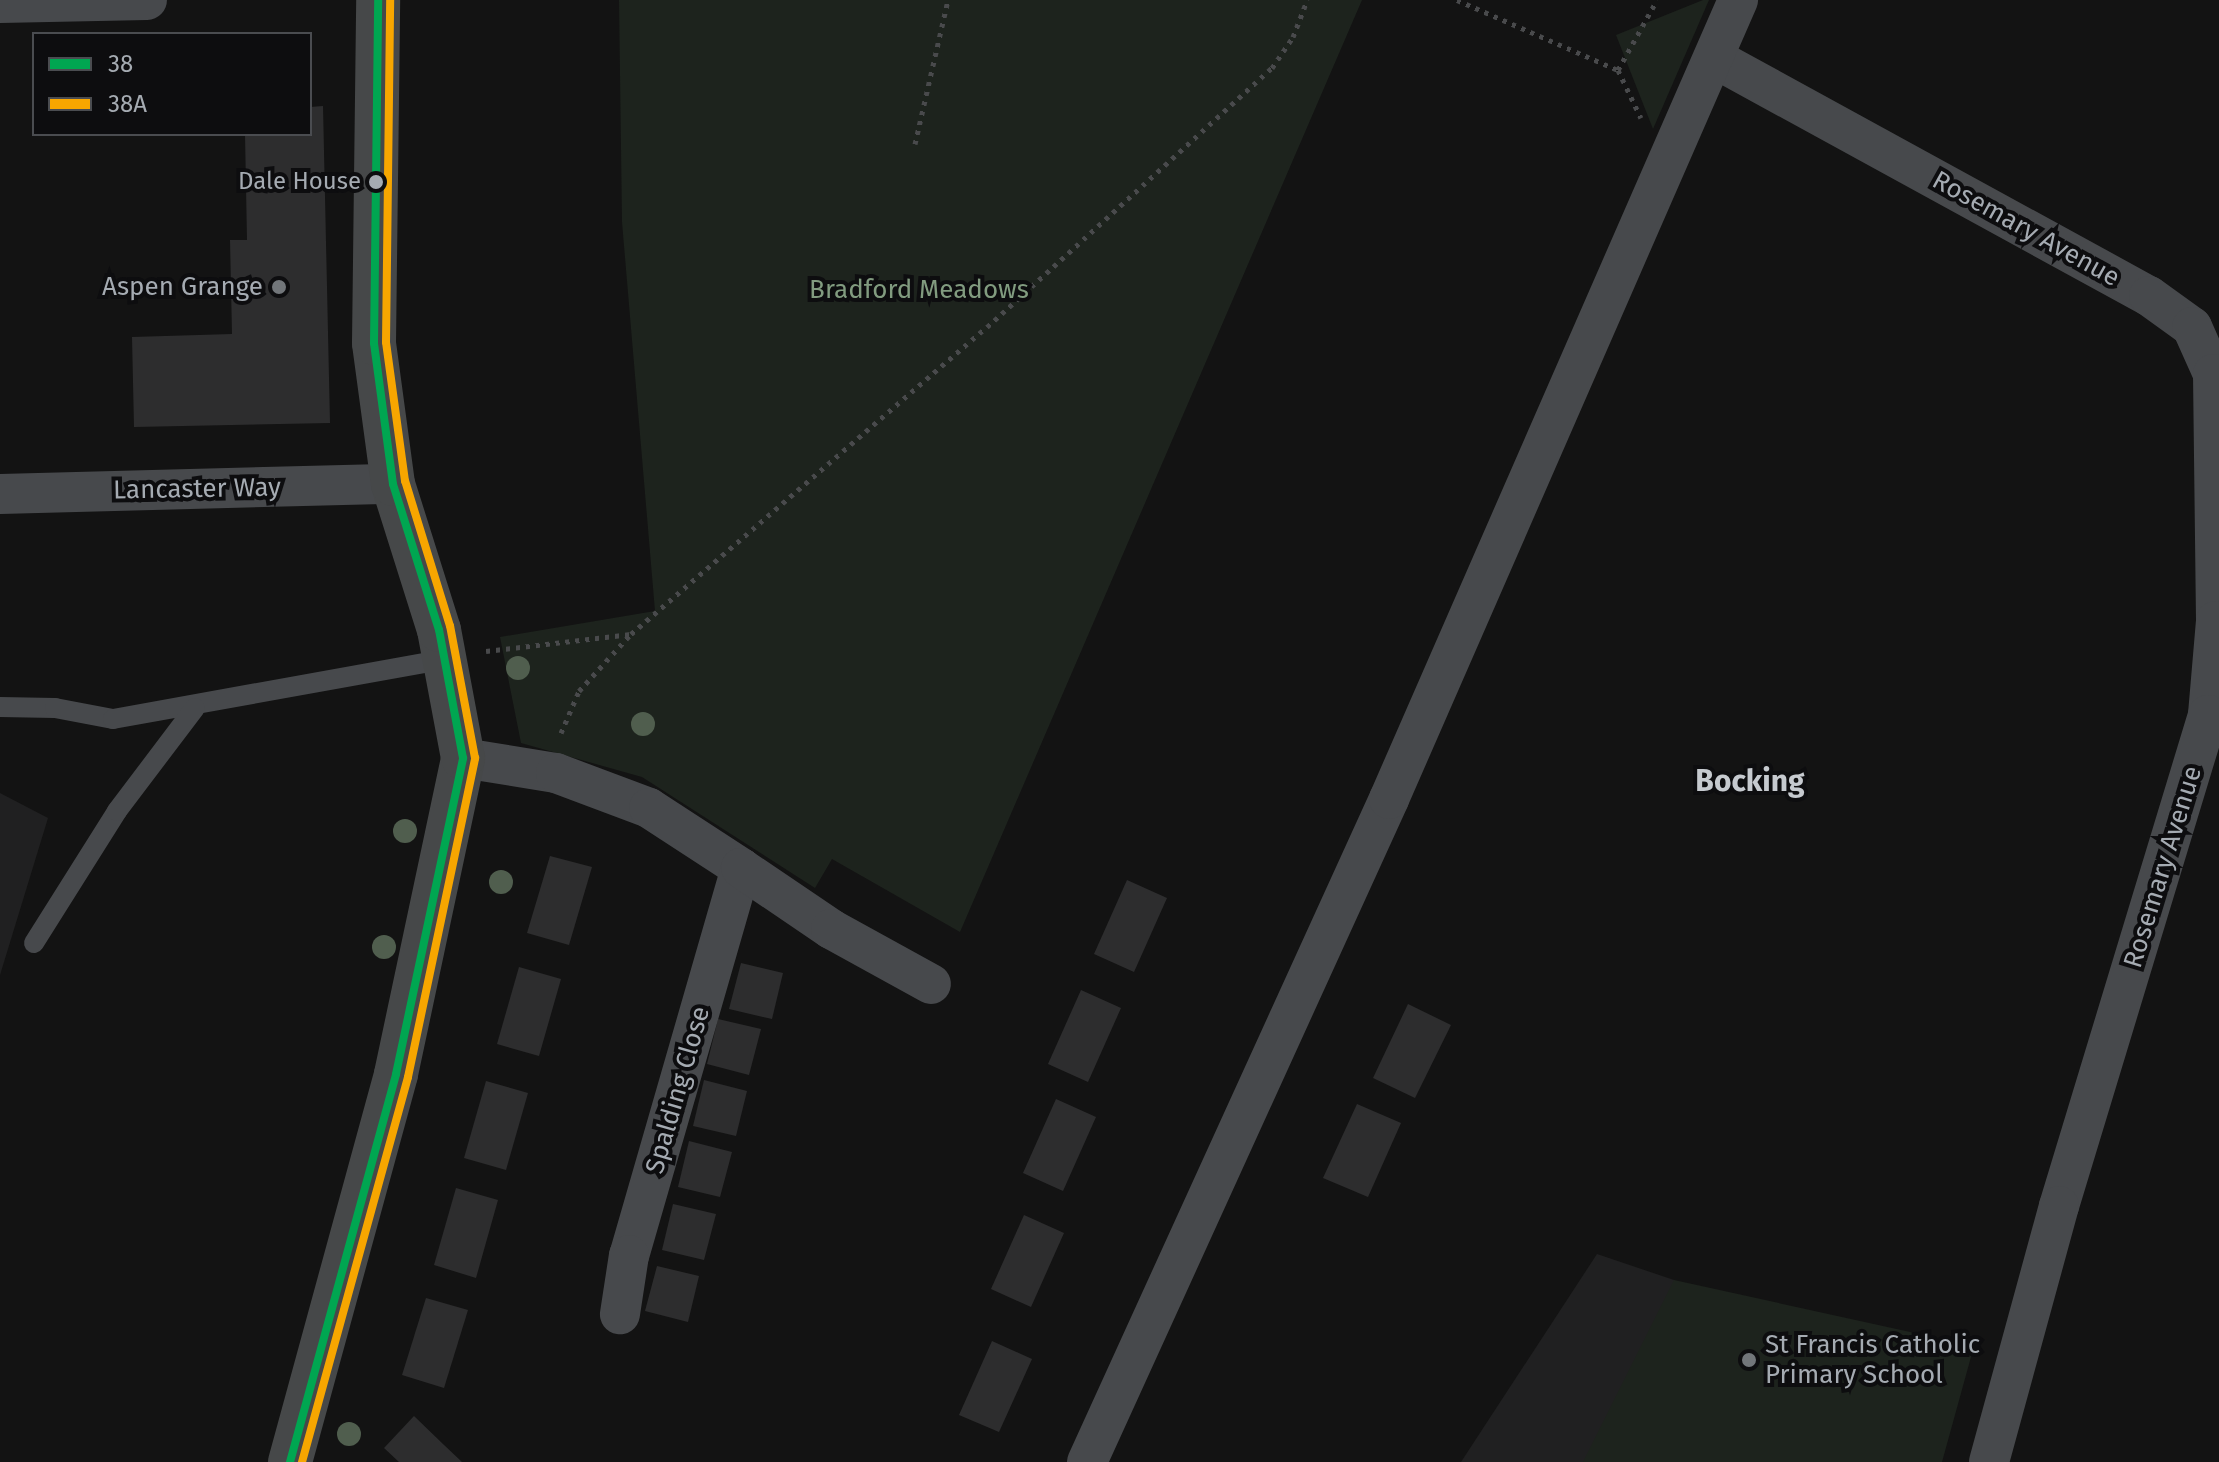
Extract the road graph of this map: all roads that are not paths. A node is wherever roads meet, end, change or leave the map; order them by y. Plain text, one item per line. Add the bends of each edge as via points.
1 (147, 0) edge
2 (378, 0) edge
3 (1738, 0) edge
4 (0, 3) edge
5 (1714, 58) junction
6 (393, 484) junction
7 (0, 494) edge
8 (446, 659) junction
9 (0, 707) edge
10 (195, 708) junction
11 (463, 758) junction
12 (741, 868) junction
13 (34, 943) dead end
14 (931, 984) dead end
15 (620, 1314) dead end
16 (290, 1462) edge
17 (1087, 1462) edge
18 (1989, 1462) edge

1 - 4 street
2 - 6 street via 374,343
3 - 5 street
5 - 17 street via 1389,799
5 - 18 street, Rosemary Avenue via 2149,296 2192,327 2213,374 2216,621 2208,715 2059,1206
6 - 7 street, Lancaster Way
6 - 8 street
8 - 10 lane
8 - 11 street
9 - 10 lane via 55,708 113,719
10 - 13 lane via 117,811
11 - 12 street via 556,773 649,808
11 - 16 street via 396,1074
12 - 14 street via 831,929
12 - 15 street, Spalding Close via 629,1255

